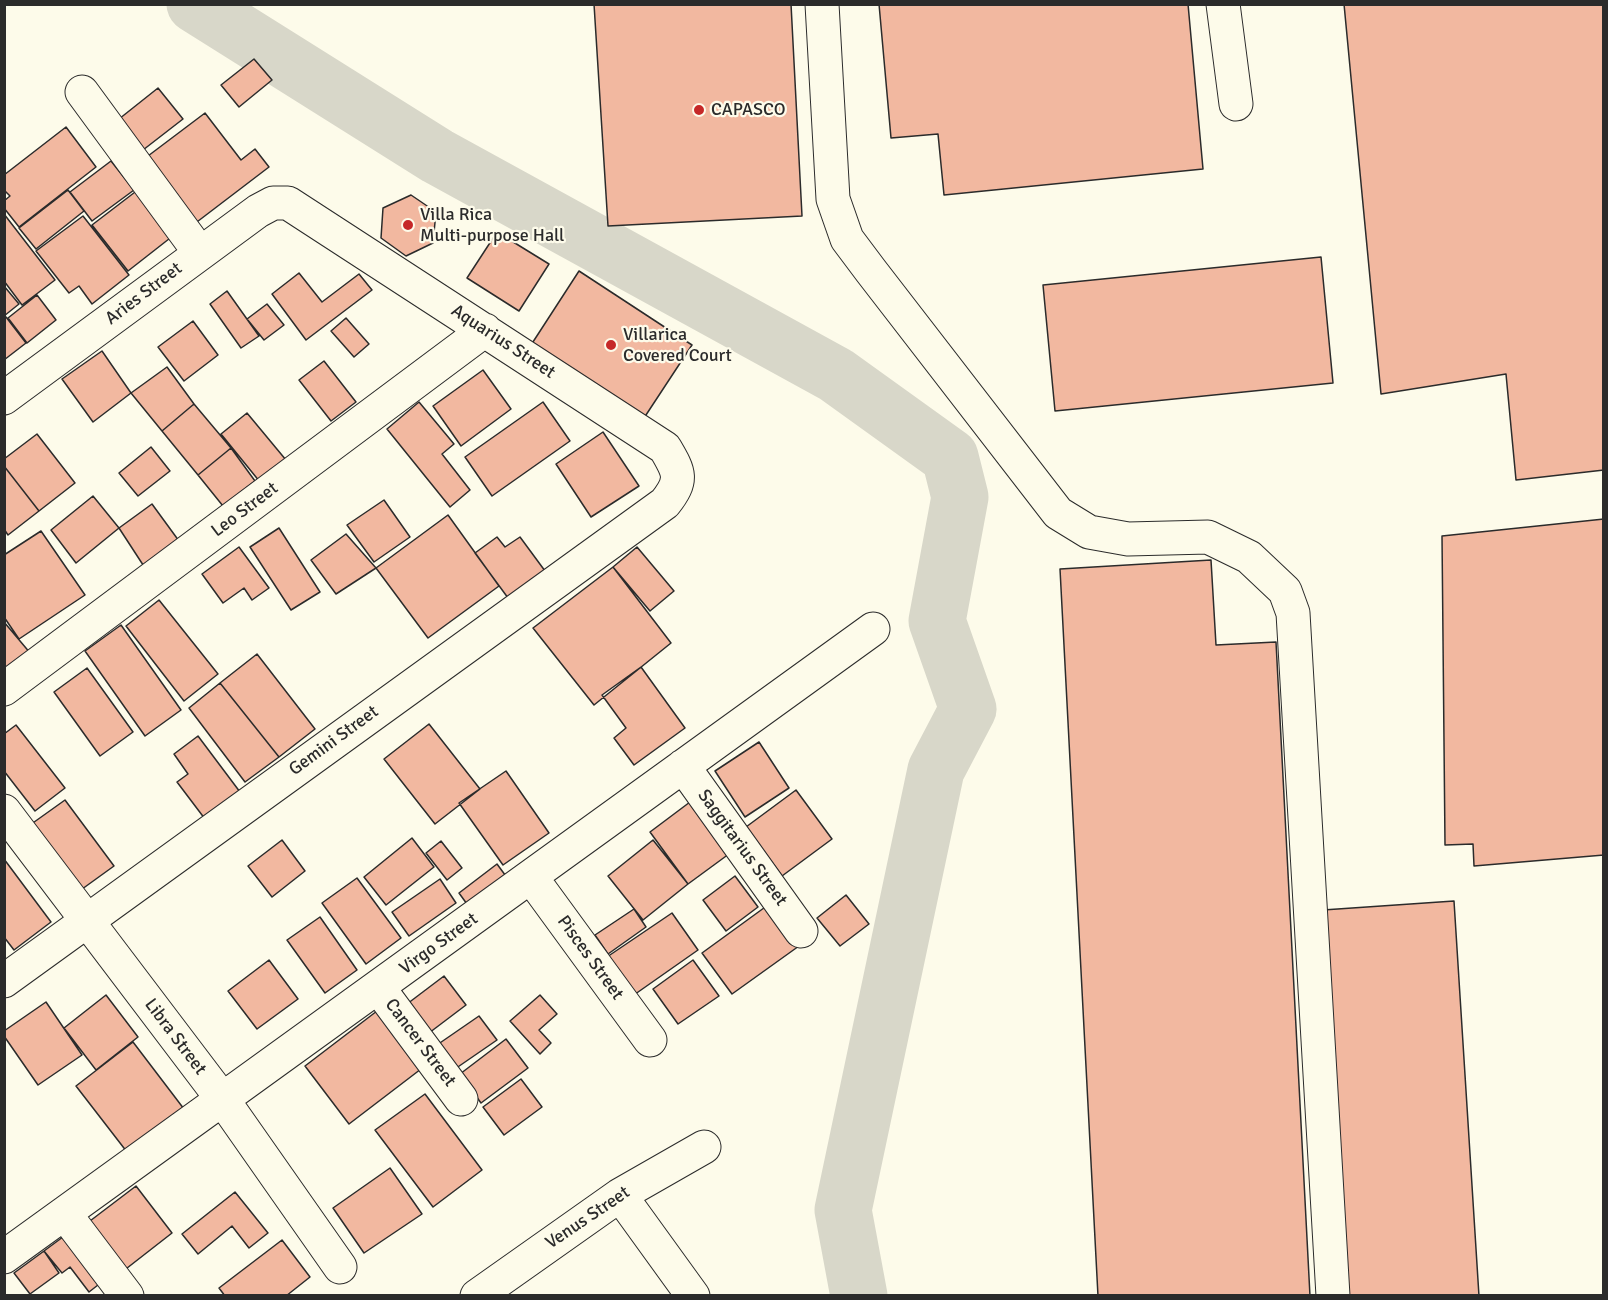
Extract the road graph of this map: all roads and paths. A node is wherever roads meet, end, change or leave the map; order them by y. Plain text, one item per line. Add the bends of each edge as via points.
1 (822, 4) edge
2 (1223, 4) edge
3 (82, 92) dead end
4 (1236, 104) dead end
5 (288, 203) joint
6 (200, 253) junction
7 (485, 330) junction
8 (4, 398) edge
9 (665, 502) joint
10 (873, 629) dead end
11 (4, 689) edge
12 (683, 766) junction
13 (4, 811) edge
14 (531, 877) junction
15 (87, 920) junction
16 (801, 930) dead end
17 (4, 981) edge
18 (378, 987) junction
19 (650, 1040) dead end
20 (461, 1099) dead end
21 (223, 1100) junction
22 (704, 1147) dead end
23 (620, 1195) junction
24 (65, 1214) junction
25 (4, 1257) edge
26 (340, 1268) dead end
27 (127, 1296) edge
28 (477, 1296) edge
29 (693, 1296) edge
30 (1333, 1296) edge

1 - 30 street via 833,199 847,239 1058,513 1089,532 1128,539 1208,537 1250,557 1285,591 1293,613
2 - 4 street
3 - 6 street
5 - 6 street, Aries Street via 273,203 258,211
5 - 7 street, Aquarius Street
6 - 8 street, Aries Street
7 - 9 street, Aquarius Street via 665,448 678,471 677,488
7 - 11 street, Leo Street
9 - 15 street, Gemini Street
10 - 12 street, Virgo Street
12 - 14 street, Virgo Street
12 - 16 street, Saggitarius Street
13 - 15 street, Libra Street
14 - 18 street, Virgo Street
14 - 19 street, Pisces Street
15 - 17 street, Gemini Street
15 - 21 street, Libra Street
18 - 20 street, Cancer Street
18 - 21 street, Virgo Street
21 - 24 street, Virgo Street
21 - 26 street, Libra Street
22 - 23 street, Venus Street
23 - 28 street, Venus Street
23 - 29 street
24 - 25 street, Virgo Street
24 - 27 street

